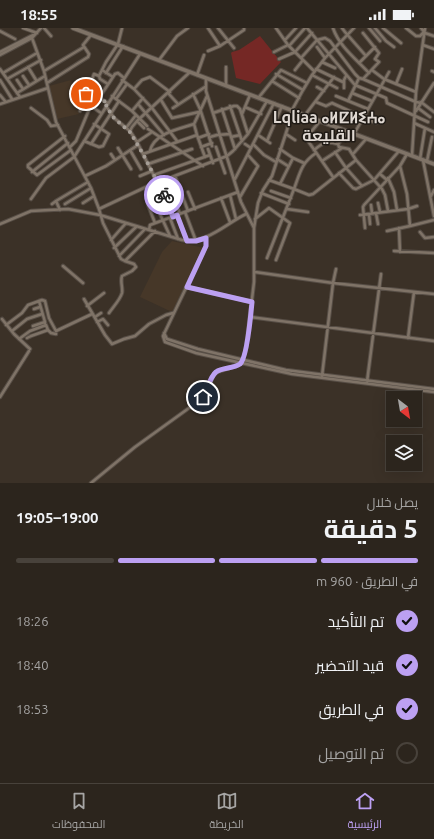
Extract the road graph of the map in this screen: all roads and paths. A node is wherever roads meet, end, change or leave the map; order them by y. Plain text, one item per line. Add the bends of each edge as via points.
1 (23, 28) edge
2 (41, 28) edge
3 (44, 28) edge
4 (74, 28) edge
5 (122, 28) edge
6 (188, 28) edge
7 (208, 28) edge
8 (218, 28) edge
9 (244, 28) edge
10 (276, 28) edge
11 (296, 28) edge
12 (306, 28) edge
13 (333, 28) edge
14 (342, 28) edge
15 (353, 28) edge
16 (369, 28) edge
17 (375, 28) edge
18 (383, 28) edge
19 (406, 28) edge
20 (422, 28) edge
21 (425, 28) edge
22 (81, 29) edge
23 (0, 30) edge
24 (424, 32) junction
25 (36, 33) junction
26 (312, 33) junction
27 (362, 33) dead end
28 (91, 34) junction
29 (347, 35) junction
30 (51, 36) dead end
31 (434, 36) edge
32 (32, 38) junction
33 (15, 39) dead end
34 (285, 40) junction
35 (318, 40) junction
36 (228, 41) junction
37 (380, 41) dead end
38 (340, 42) junction
39 (400, 43) dead end
40 (120, 45) junction
41 (288, 45) junction
42 (423, 45) junction
43 (220, 46) junction
44 (375, 46) junction
45 (84, 47) junction
46 (317, 47) dead end
47 (335, 47) junction
48 (394, 47) dead end
49 (234, 48) dead end
50 (434, 49) edge
51 (0, 52) edge
52 (208, 52) dead end
53 (274, 52) dead end
54 (294, 52) junction
55 (37, 53) junction
56 (141, 53) junction
57 (328, 54) junction
58 (0, 55) edge
59 (204, 55) dead end
60 (366, 56) junction
61 (325, 58) junction
62 (279, 59) dead end
63 (302, 59) junction
64 (40, 60) junction
65 (159, 60) junction
66 (322, 62) junction
67 (359, 63) junction
68 (28, 67) junction
69 (226, 67) dead end
70 (335, 68) dead end
71 (0, 69) edge
72 (102, 70) junction
73 (295, 70) dead end
74 (315, 70) junction
75 (402, 70) dead end
76 (44, 71) junction
77 (370, 71) junction
78 (190, 72) junction
79 (389, 72) dead end
80 (3, 73) junction
81 (106, 73) junction
82 (276, 74) junction
83 (197, 75) junction
84 (312, 75) junction
85 (23, 76) dead end
86 (45, 76) junction
87 (99, 76) junction
88 (346, 76) junction
89 (113, 77) junction
90 (334, 77) junction
91 (359, 78) junction
92 (7, 79) junction
93 (123, 79) junction
94 (206, 79) junction
95 (363, 79) junction
96 (384, 79) junction
97 (0, 80) edge
98 (17, 80) dead end
99 (36, 80) junction
100 (272, 81) junction
101 (343, 82) junction
102 (47, 83) junction
103 (307, 83) junction
104 (434, 83) edge
105 (108, 84) junction
106 (127, 84) junction
107 (328, 84) junction
108 (396, 84) junction
109 (29, 85) junction
110 (95, 86) dead end
111 (226, 86) junction
112 (355, 86) junction
113 (205, 87) junction
114 (317, 87) dead end
115 (380, 87) junction
116 (48, 88) junction
117 (337, 88) dead end
118 (344, 88) dead end
119 (23, 89) junction
120 (134, 89) junction
121 (430, 89) junction
122 (303, 90) junction
123 (324, 91) junction
124 (17, 92) junction
125 (102, 92) junction
126 (416, 92) junction
127 (169, 93) junction
128 (352, 93) junction
129 (434, 93) edge
130 (86, 94) junction
131 (193, 94) junction
132 (250, 94) junction
133 (376, 94) junction
134 (0, 95) edge
135 (208, 95) junction
136 (112, 96) junction
137 (336, 96) dead end
138 (20, 97) junction
139 (99, 98) junction
140 (143, 98) junction
141 (259, 98) junction
142 (299, 98) junction
143 (12, 99) junction
144 (94, 99) junction
145 (118, 100) junction
146 (161, 100) junction
147 (5, 101) junction
148 (267, 101) junction
149 (348, 101) junction
150 (372, 101) junction
151 (316, 102) junction
152 (416, 102) junction
153 (421, 102) junction
154 (274, 103) junction
155 (0, 104) edge
156 (107, 104) junction
157 (138, 104) junction
158 (178, 104) junction
159 (91, 106) junction
160 (230, 106) junction
161 (282, 106) junction
162 (245, 107) junction
163 (31, 108) dead end
164 (152, 108) junction
165 (172, 108) dead end
166 (418, 108) junction
167 (368, 109) junction
168 (200, 110) junction
169 (222, 110) junction
170 (292, 110) junction
171 (80, 111) dead end
172 (132, 111) junction
173 (434, 112) edge
174 (101, 113) junction
175 (111, 113) junction
176 (213, 113) junction
177 (146, 114) junction
178 (260, 114) junction
179 (415, 114) junction
180 (136, 115) junction
181 (242, 115) junction
182 (305, 116) junction
183 (430, 116) dead end
184 (363, 117) junction
185 (139, 120) junction
186 (320, 121) junction
187 (428, 122) dead end
188 (376, 123) dead end
189 (414, 123) junction
190 (94, 124) junction
191 (194, 124) junction
192 (58, 125) junction
193 (147, 126) dead end
194 (126, 128) junction
195 (144, 128) dead end
196 (425, 128) junction
197 (102, 129) junction
198 (148, 129) dead end
199 (171, 131) junction
200 (434, 131) edge
201 (130, 132) junction
202 (152, 132) junction
203 (348, 132) junction
204 (248, 134) junction
205 (286, 134) junction
206 (354, 134) junction
207 (164, 135) junction
208 (209, 135) junction
209 (221, 135) junction
210 (231, 135) junction
211 (240, 135) junction
212 (258, 135) junction
213 (65, 136) junction
214 (197, 136) junction
215 (160, 137) junction
216 (433, 138) edge
217 (366, 139) junction
218 (295, 140) dead end
219 (84, 141) junction
220 (177, 141) junction
221 (242, 141) junction
222 (68, 143) junction
223 (138, 143) junction
224 (91, 144) junction
225 (170, 144) junction
226 (245, 144) dead end
227 (253, 144) junction
228 (338, 144) junction
229 (213, 145) junction
230 (201, 147) junction
231 (71, 148) junction
232 (118, 148) dead end
233 (251, 148) junction
234 (342, 148) junction
235 (192, 149) dead end
236 (208, 149) dead end
237 (235, 149) junction
238 (280, 149) junction
239 (130, 150) junction
240 (314, 150) junction
241 (150, 151) junction
242 (181, 152) junction
243 (335, 152) junction
244 (399, 152) junction
245 (316, 153) junction
246 (111, 154) dead end
247 (143, 154) junction
248 (353, 154) junction
249 (407, 154) junction
250 (210, 155) junction
251 (248, 155) junction
252 (74, 156) junction
253 (122, 156) junction
254 (227, 156) junction
255 (412, 156) junction
256 (205, 157) junction
257 (293, 158) junction
258 (115, 160) junction
259 (220, 160) junction
260 (276, 160) junction
261 (356, 160) junction
262 (423, 160) junction
263 (196, 161) junction
264 (322, 161) junction
265 (213, 162) junction
266 (304, 163) junction
267 (148, 164) junction
268 (434, 164) edge
269 (203, 166) junction
270 (288, 166) junction
271 (400, 166) junction
272 (346, 168) junction
273 (131, 169) dead end
274 (141, 169) dead end
275 (152, 171) junction
276 (32, 172) junction
277 (225, 173) dead end
278 (339, 173) junction
279 (380, 174) junction
280 (154, 175) junction
281 (85, 176) junction
282 (140, 176) dead end
283 (175, 176) junction
284 (334, 177) junction
285 (235, 179) junction
286 (387, 179) junction
287 (269, 180) junction
288 (374, 180) junction
289 (88, 182) junction
290 (158, 183) junction
291 (178, 184) junction
292 (280, 184) junction
293 (362, 186) junction
294 (380, 187) junction
295 (91, 188) junction
296 (294, 189) junction
297 (434, 190) edge
298 (271, 191) dead end
299 (188, 192) dead end
300 (238, 192) junction
301 (262, 193) junction
302 (230, 195) junction
303 (94, 196) junction
304 (430, 197) junction
305 (221, 198) junction
306 (240, 198) junction
307 (291, 198) junction
308 (31, 199) dead end
309 (56, 201) junction
310 (82, 203) dead end
311 (155, 203) dead end
312 (378, 203) dead end
313 (52, 204) dead end
314 (65, 204) dead end
315 (289, 204) junction
316 (148, 205) dead end
317 (371, 205) dead end
318 (417, 206) dead end
319 (408, 208) junction
320 (99, 209) junction
321 (195, 209) junction
322 (287, 209) junction
323 (60, 210) junction
324 (396, 210) junction
325 (388, 211) junction
326 (186, 212) junction
327 (308, 212) dead end
328 (380, 212) junction
329 (372, 213) junction
330 (100, 214) junction
331 (179, 214) junction
332 (246, 214) junction
333 (360, 215) dead end
334 (365, 215) junction
335 (434, 216) edge
336 (171, 217) junction
337 (283, 218) junction
338 (236, 219) junction
339 (256, 219) junction
340 (162, 220) junction
341 (434, 220) edge
342 (126, 223) junction
343 (155, 223) junction
344 (230, 223) junction
345 (0, 224) edge
346 (370, 224) dead end
347 (378, 224) dead end
348 (410, 226) junction
349 (136, 227) junction
350 (254, 228) junction
351 (365, 228) dead end
352 (399, 228) junction
353 (145, 229) junction
354 (149, 230) junction
355 (155, 231) junction
356 (387, 232) dead end
357 (420, 232) dead end
358 (170, 236) junction
359 (434, 237) edge
360 (206, 238) junction
361 (178, 239) junction
362 (111, 240) junction
363 (187, 241) junction
364 (196, 241) junction
365 (114, 248) junction
366 (394, 251) dead end
367 (400, 252) junction
368 (434, 253) edge
369 (119, 256) junction
370 (267, 258) dead end
371 (276, 260) dead end
372 (125, 261) junction
373 (63, 266) dead end
374 (336, 269) dead end
375 (255, 272) junction
376 (381, 274) dead end
377 (84, 283) dead end
378 (333, 283) junction
379 (187, 287) junction
380 (379, 289) junction
381 (414, 292) junction
382 (104, 293) dead end
383 (434, 294) edge
384 (84, 300) dead end
385 (39, 301) junction
386 (252, 302) junction
387 (40, 306) junction
388 (87, 306) junction
389 (34, 309) dead end
390 (109, 313) dead end
391 (174, 313) junction
392 (42, 314) junction
393 (92, 314) junction
394 (101, 314) dead end
395 (95, 317) junction
396 (250, 317) junction
397 (2, 319) dead end
398 (97, 322) junction
399 (6, 324) junction
400 (45, 324) junction
401 (108, 325) dead end
402 (33, 326) dead end
403 (327, 327) junction
404 (48, 330) junction
405 (12, 331) junction
406 (164, 333) junction
407 (372, 333) junction
408 (56, 334) dead end
409 (27, 338) dead end
410 (408, 338) junction
411 (19, 339) junction
412 (434, 341) edge
413 (243, 360) junction
414 (240, 363) junction
415 (322, 376) junction
416 (366, 383) junction
417 (434, 389) edge
418 (434, 392) edge
419 (0, 397) edge
420 (91, 483) edge

1 - 25 street
2 - 25 street
3 - 30 street
4 - 22 main road
5 - 40 street
6 - 65 street via 177,36
7 - 43 street
8 - 36 street
9 - 36 street
10 - 34 street
11 - 34 street
12 - 26 street
12 - 41 street
13 - 38 street
14 - 29 street
15 - 29 street
16 - 37 street
17 - 48 street
18 - 39 street
19 - 24 street via 416,36
20 - 24 street
21 - 24 street
22 - 28 main road
23 - 33 street
24 - 31 street
24 - 42 street
25 - 32 street
25 - 51 street
26 - 35 street
26 - 54 street
27 - 44 street
28 - 40 main road
28 - 45 street
29 - 38 street
29 - 60 street
32 - 55 street
32 - 58 street
34 - 41 street
35 - 47 street via 325,38
35 - 57 street
35 - 63 street
36 - 43 street
36 - 49 street
38 - 47 street
38 - 67 street
40 - 56 main road
40 - 72 street
40 - 81 street
41 - 53 street
41 - 54 street
42 - 50 street
42 - 126 street
43 - 52 street
44 - 60 street
44 - 77 street via 379,53 375,59 379,62
45 - 76 street
45 - 102 street via 88,56
46 - 61 street
47 - 57 street
47 - 91 street
54 - 62 street
54 - 63 street
55 - 64 street
55 - 80 street
56 - 65 main road
56 - 93 street
57 - 61 street
57 - 88 street
59 - 83 street
60 - 67 street
61 - 66 street
63 - 73 street
63 - 74 street
64 - 68 street
64 - 76 street
65 - 78 main road
66 - 70 street
66 - 74 street
67 - 77 street
68 - 92 street
68 - 99 street
69 - 111 street
71 - 80 street
72 - 81 street
72 - 87 street
74 - 84 street
74 - 90 street
75 - 108 street
76 - 86 street
77 - 95 street
77 - 96 street
78 - 83 main road
78 - 127 street
79 - 96 street
80 - 92 street
81 - 89 street
82 - 100 street
82 - 103 street via 282,70
82 - 122 street
83 - 94 main road
84 - 103 street
84 - 107 street
85 - 109 street
86 - 99 street
86 - 102 street
87 - 105 street
87 - 130 street via 94,74
88 - 101 street
88 - 112 street
89 - 93 street via 117,73
89 - 105 street
90 - 101 street
90 - 107 street
91 - 95 street
91 - 112 street
92 - 124 street
93 - 106 street
93 - 136 street
94 - 111 main road
94 - 113 street
95 - 115 street
96 - 108 street
96 - 115 street
97 - 143 street
98 - 119 street
99 - 109 street
100 - 141 street
100 - 142 street
101 - 118 street
102 - 116 street
103 - 122 street
104 - 121 street
105 - 125 street
106 - 120 street
106 - 145 street
107 - 117 street
107 - 123 street
108 - 126 street
109 - 119 street
110 - 125 street
111 - 132 main road
112 - 128 street
112 - 133 street
113 - 131 street
113 - 135 street
114 - 123 street
115 - 133 street
115 - 152 street
116 - 138 street
116 - 192 street
119 - 124 street
120 - 127 street via 142,80 150,77
120 - 140 street
121 - 129 street
121 - 153 street
122 - 142 street
123 - 151 street
124 - 138 street
125 - 139 street
126 - 152 street
127 - 146 street
127 - 158 street
128 - 149 street
128 - 150 street
130 - 144 street
130 - 171 street
131 - 158 street
131 - 168 street
132 - 141 main road
132 - 162 street
133 - 150 street
133 - 179 street via 386,98 387,103
134 - 147 street
135 - 168 street
135 - 176 street
136 - 145 street
136 - 156 street
137 - 149 street
138 - 143 street
139 - 144 street
139 - 156 street
140 - 157 street
140 - 164 street
141 - 148 main road
142 - 170 street
143 - 147 street
144 - 159 street
145 - 172 street
145 - 175 street
146 - 164 street
146 - 168 street via 172,118
147 - 155 street
148 - 154 main road
148 - 178 street
149 - 167 street
150 - 167 street
151 - 182 street
151 - 184 street via 326,106 331,103
152 - 153 street
152 - 179 street
153 - 166 street
153 - 173 street
154 - 161 main road
154 - 212 street
156 - 174 street
156 - 175 street
157 - 172 street
157 - 177 street
158 - 165 street
159 - 174 street
159 - 231 street
160 - 169 street
160 - 181 street via 238,107
160 - 211 street
161 - 170 main road
161 - 212 street via 268,142
162 - 178 street
162 - 181 street
163 - 192 street via 48,120 51,126
164 - 177 street
164 - 199 street
166 - 179 street
166 - 183 street
167 - 184 street
168 - 191 street
168 - 208 street
169 - 176 street
169 - 210 street
170 - 182 main road
170 - 205 street
172 - 180 street
174 - 190 street
175 - 194 street
175 - 197 street
176 - 209 street
177 - 185 street
177 - 207 street
178 - 204 street
179 - 187 street
179 - 189 street
180 - 185 street
180 - 194 street
181 - 204 street
182 - 186 main road
184 - 188 street
184 - 206 street
185 - 193 street
185 - 195 street
185 - 201 street
186 - 203 main road
186 - 240 street via 306,138
189 - 196 street
189 - 255 street
190 - 197 street
190 - 219 street
191 - 199 street
191 - 214 street
192 - 213 street
194 - 201 street
196 - 200 street
196 - 262 street
197 - 224 street
197 - 224 street via 109,136 102,146
198 - 202 street
199 - 207 street
199 - 220 street
200 - 216 street
201 - 223 street
202 - 215 street
202 - 223 street
203 - 206 main road
203 - 228 street
204 - 221 street
205 - 218 street
205 - 238 street
206 - 217 main road
207 - 215 street
208 - 209 street
208 - 214 street
208 - 229 street
209 - 210 street
209 - 254 street
210 - 211 street
210 - 237 street
211 - 221 street
212 - 227 street
213 - 222 street
213 - 276 street via 28,166
214 - 220 street
214 - 230 street
215 - 225 street
215 - 241 street via 153,143
216 - 262 street
217 - 244 main road
217 - 248 street
219 - 224 street
219 - 252 street
220 - 225 street
221 - 237 street
222 - 231 street
222 - 276 street
223 - 239 street
223 - 247 street
225 - 241 street
225 - 242 street
226 - 233 street
227 - 233 street
227 - 260 street via 264,155
228 - 234 street
228 - 240 street via 325,142
229 - 230 street
229 - 259 street
230 - 256 street
231 - 252 street
231 - 276 street via 39,175
232 - 253 street
233 - 251 street
234 - 243 street
234 - 248 street via 349,149
235 - 242 street
236 - 250 street
237 - 254 street
238 - 257 street
238 - 260 street
239 - 253 street
239 - 274 street
240 - 245 street
241 - 247 street
242 - 263 street
242 - 267 street
243 - 264 street
243 - 272 street
244 - 249 main road
244 - 279 street
245 - 264 street
245 - 266 street
246 - 258 street
247 - 267 street
248 - 261 street
249 - 255 main road
249 - 271 street
250 - 256 street
250 - 265 street
251 - 285 street
251 - 306 street via 258,166
252 - 281 street
252 - 308 street via 46,178
253 - 258 street
253 - 273 street
254 - 259 street
254 - 285 street
255 - 262 main road
256 - 263 street
257 - 266 street
257 - 270 street
258 - 281 street
259 - 265 street
259 - 277 street
260 - 270 street
260 - 287 street
261 - 272 street
261 - 288 street
262 - 268 main road
262 - 304 street
263 - 269 street
263 - 280 street
264 - 284 street
265 - 269 street
266 - 296 street
267 - 275 street
269 - 283 street
270 - 292 street
271 - 286 street
271 - 319 street
272 - 278 street
272 - 293 street
275 - 280 street
275 - 282 street
278 - 284 street
278 - 293 street via 353,188
279 - 286 street
279 - 288 street
280 - 290 street
281 - 289 street
283 - 290 street
283 - 291 street
284 - 296 street via 313,194
285 - 300 street
286 - 294 street
286 - 324 street via 394,192
287 - 292 street
287 - 301 street
288 - 293 street
288 - 294 street
289 - 295 street
289 - 309 street
290 - 320 street
290 - 336 street
291 - 326 street
291 - 331 street via 171,190
292 - 296 street
294 - 325 street via 385,194
294 - 334 street via 364,204
295 - 303 street
295 - 314 street
296 - 307 street
297 - 304 street
298 - 307 street
299 - 321 street
300 - 302 street
300 - 306 street
301 - 315 street
301 - 339 street
302 - 305 street
302 - 338 street
303 - 310 street
303 - 320 street
304 - 335 street
305 - 321 street
305 - 344 street
306 - 332 street
307 - 315 street
309 - 313 street
309 - 323 street
311 - 340 street
312 - 328 street
315 - 322 street
316 - 343 street
317 - 329 street
318 - 319 street
319 - 324 street
319 - 348 street
320 - 330 street
321 - 326 street
322 - 327 street
322 - 337 street
323 - 330 street
323 - 345 street via 28,212
324 - 325 street
325 - 328 street
326 - 331 street
326 - 364 street
328 - 329 street
329 - 334 street
329 - 346 street
329 - 347 street
330 - 342 street
330 - 362 street
331 - 336 street
331 - 363 street
332 - 338 street
332 - 350 street
333 - 334 street
334 - 351 street
336 - 340 street
336 - 361 street
337 - 339 street via 268,208
337 - 370 street
337 - 371 street via 290,224
338 - 344 street
339 - 350 street
340 - 343 street
340 - 358 street
341 - 348 street
342 - 349 street
342 - 362 street
343 - 354 street via 150,225
344 - 360 street
348 - 352 street
349 - 353 street
349 - 365 street
350 - 375 street
352 - 356 street
352 - 367 street
353 - 354 street
353 - 369 street
354 - 355 street
355 - 358 street
355 - 372 street
357 - 359 street via 425,238
358 - 361 street
360 - 364 street
360 - 379 street via 206,246
361 - 363 street
362 - 365 street
363 - 364 street
365 - 369 street
366 - 367 street
367 - 368 street
369 - 372 street
372 - 390 street via 136,267 121,278 122,292
373 - 377 street
374 - 378 street
375 - 378 street
375 - 386 street
376 - 380 street
378 - 380 street
378 - 403 street
379 - 386 street
379 - 391 street
380 - 381 street
380 - 407 street
381 - 383 street
381 - 410 street
382 - 388 street
384 - 388 street
385 - 387 street
385 - 393 street via 45,302 56,331
385 - 399 street via 30,304
386 - 396 street
387 - 389 street
387 - 392 street
388 - 393 street
391 - 398 street via 149,324 135,336 113,344
391 - 406 street
392 - 400 street
392 - 405 street via 27,319
393 - 395 street
394 - 395 street
395 - 398 street
396 - 403 street
396 - 413 street
397 - 399 street
398 - 401 street via 103,319
399 - 405 street
400 - 402 street
400 - 404 street
400 - 411 street
403 - 407 street
403 - 415 street
404 - 408 street via 51,334
404 - 409 street
405 - 411 street
406 - 413 street via 165,338 174,342
406 - 414 street via 163,339 168,344
407 - 410 street
407 - 416 street
410 - 412 street
411 - 419 street via 30,350
413 - 414 street
413 - 415 street
414 - 415 street via 292,374
414 - 420 street via 214,374 200,400
415 - 416 street
416 - 417 street
416 - 418 street

